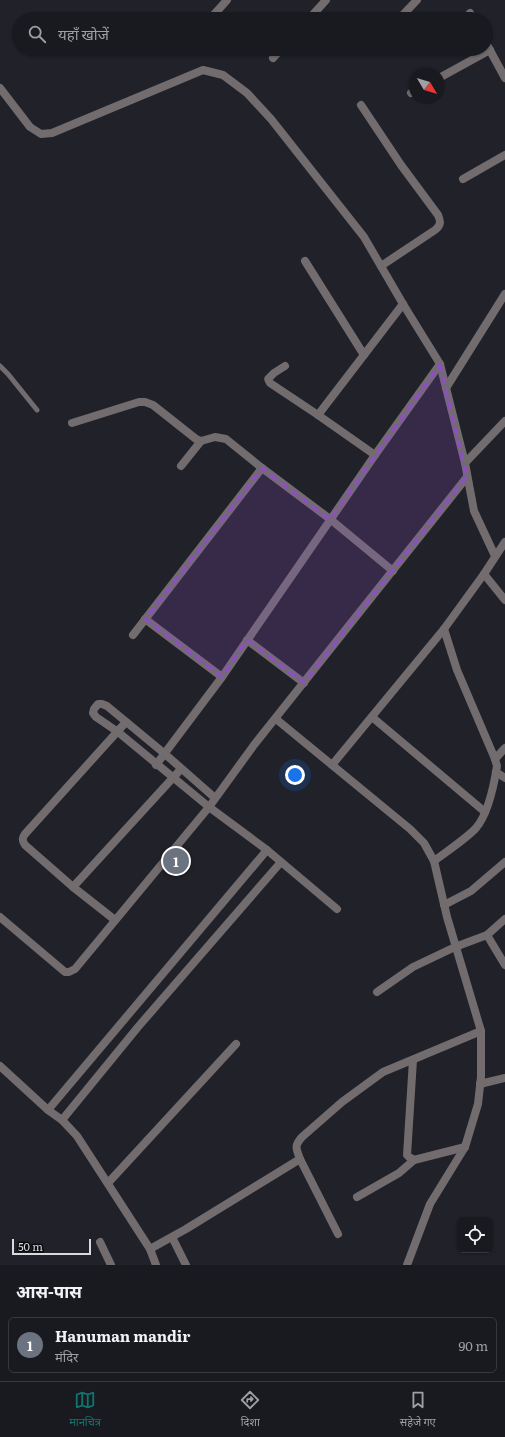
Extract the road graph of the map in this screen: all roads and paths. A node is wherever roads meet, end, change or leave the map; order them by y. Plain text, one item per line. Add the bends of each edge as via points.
1 (227, 0) edge
2 (326, 0) edge
3 (417, 0) edge
4 (216, 12) edge
5 (315, 12) edge
6 (406, 12) edge
7 (493, 55) edge
8 (473, 56) edge
9 (445, 74) edge
10 (505, 78) edge
11 (0, 88) edge
12 (361, 105) dead end
13 (505, 155) edge
14 (463, 178) dead end
15 (305, 262) dead end
16 (381, 266) junction
17 (505, 294) edge
18 (403, 304) junction
19 (364, 356) junction
20 (440, 364) junction
21 (0, 366) edge
22 (285, 366) dead end
23 (446, 388) junction
24 (37, 410) dead end
25 (318, 415) junction
26 (505, 421) edge
27 (72, 423) dead end
28 (201, 441) junction
29 (375, 455) junction
30 (465, 463) junction
31 (181, 466) dead end
32 (262, 468) junction
33 (468, 477) junction
34 (330, 519) junction
35 (505, 542) edge
36 (495, 556) junction
37 (393, 571) junction
38 (484, 574) junction
39 (505, 600) edge
40 (144, 619) junction
41 (444, 629) junction
42 (133, 635) dead end
43 (247, 640) junction
44 (222, 677) junction
45 (304, 683) junction
46 (372, 717) junction
47 (276, 719) junction
48 (126, 722) junction
49 (118, 732) junction
50 (505, 748) edge
51 (165, 754) junction
52 (495, 759) junction
53 (156, 765) junction
54 (332, 765) junction
55 (181, 769) junction
56 (496, 772) junction
57 (173, 778) junction
58 (505, 778) edge
59 (215, 798) junction
60 (209, 807) junction
61 (485, 812) junction
62 (267, 850) junction
63 (434, 861) junction
64 (281, 862) junction
65 (505, 862) edge
66 (73, 886) junction
67 (444, 906) junction
68 (337, 909) dead end
69 (0, 918) edge
70 (505, 919) edge
71 (115, 920) junction
72 (488, 936) junction
73 (455, 947) junction
74 (505, 965) edge
75 (377, 992) dead end
76 (481, 1031) junction
77 (236, 1044) dead end
78 (413, 1060) junction
79 (0, 1066) edge
80 (505, 1078) edge
81 (480, 1084) junction
82 (48, 1110) junction
83 (62, 1120) junction
84 (465, 1147) junction
85 (300, 1159) junction
86 (414, 1160) junction
87 (108, 1183) junction
88 (357, 1197) dead end
89 (338, 1234) dead end
90 (172, 1237) junction
91 (100, 1242) dead end
92 (150, 1249) junction
93 (111, 1265) edge
94 (156, 1265) edge
95 (186, 1265) edge
96 (407, 1265) edge

1 - 4 street
2 - 5 street
3 - 6 street
7 - 10 street
8 - 9 street
11 - 16 street via 30,127 41,134 52,133 204,70 223,75 247,93 271,118 364,238
12 - 16 street via 440,220 440,226 435,230
13 - 14 street
15 - 19 street
16 - 18 street
17 - 23 street
18 - 19 street
18 - 20 street
19 - 25 street
20 - 23 street
20 - 29 street
21 - 24 lane
22 - 25 street via 270,376 268,381
23 - 30 street
25 - 29 street
26 - 30 street
27 - 28 street via 145,402 153,405 196,440
28 - 31 street
28 - 32 street via 214,437 226,439
29 - 34 street
30 - 33 street
32 - 34 street
32 - 40 street
33 - 36 street via 474,511
33 - 37 street
34 - 37 street
34 - 43 street
35 - 36 street
36 - 38 street
37 - 45 street
38 - 39 street
38 - 41 street
40 - 42 street
40 - 44 street
41 - 46 street
41 - 52 street via 457,670
43 - 44 street
43 - 45 street
44 - 51 street
45 - 47 street
46 - 54 street
46 - 61 street
47 - 54 street
47 - 59 street
48 - 49 street
48 - 49 street via 102,704 98,704 93,713
48 - 51 street
49 - 53 street
49 - 66 street via 22,837 25,845
50 - 52 street
51 - 53 street
51 - 55 street
52 - 56 street
53 - 57 street
54 - 63 street via 410,829 424,843
55 - 57 street
55 - 59 street
56 - 58 street
56 - 61 street
57 - 60 street
57 - 66 street
59 - 60 street
60 - 62 street
60 - 71 street
61 - 63 street via 474,829
62 - 64 street
62 - 82 street
63 - 67 street
64 - 68 street
64 - 83 street via 138,1027
65 - 67 street via 471,891
66 - 71 street
67 - 73 street
69 - 71 street via 65,972 75,969
70 - 72 street
72 - 73 street
72 - 74 street
73 - 75 street via 413,967
73 - 76 street
76 - 78 street
76 - 81 street
77 - 87 street
78 - 85 street via 379,1074 302,1137 296,1143
78 - 86 street via 407,1155
79 - 82 street
80 - 81 street
81 - 84 street via 478,1104
82 - 83 street
83 - 87 street via 77,1136
84 - 86 street
84 - 96 street via 430,1204
85 - 89 street
85 - 90 street
86 - 88 street
87 - 92 street
90 - 92 street
90 - 95 street
91 - 93 street
92 - 94 street

